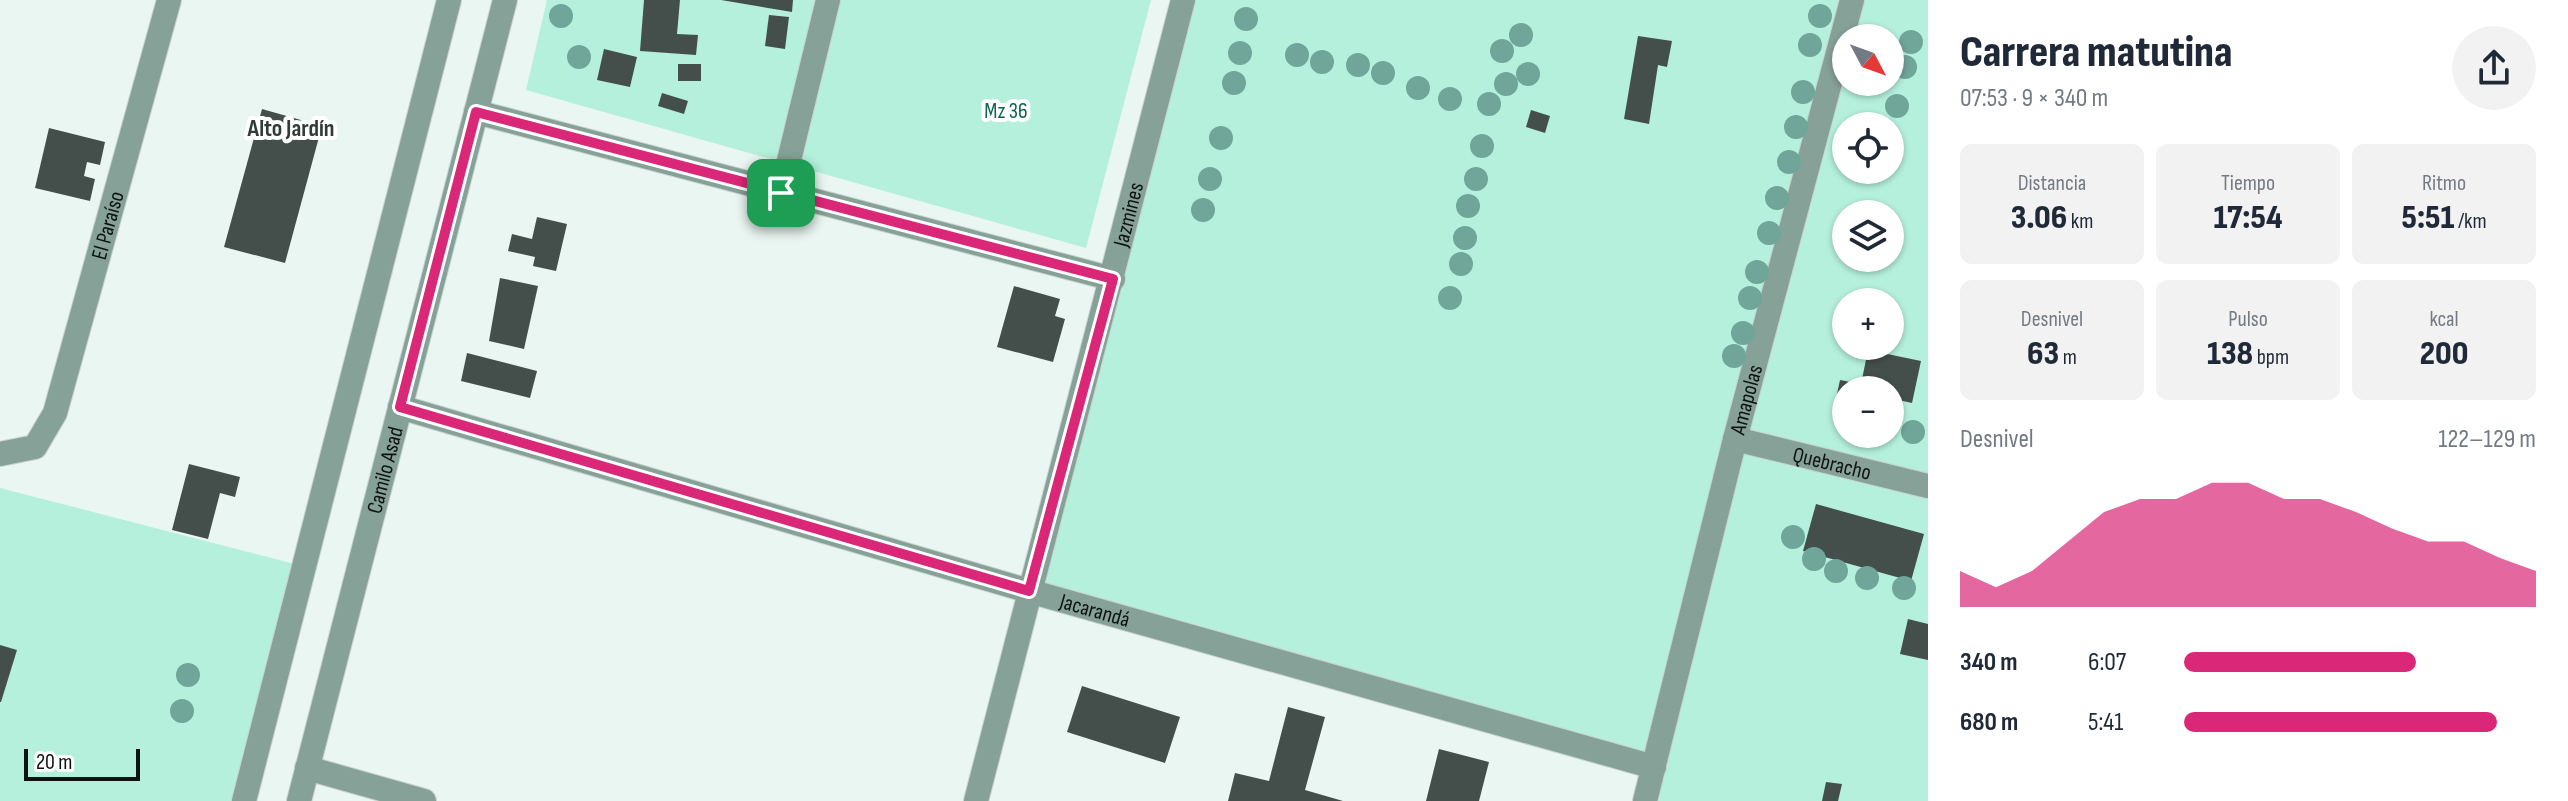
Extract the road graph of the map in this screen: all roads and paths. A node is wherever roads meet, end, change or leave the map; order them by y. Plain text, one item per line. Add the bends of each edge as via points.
1 (169, 0) edge
2 (449, 0) edge
3 (505, 0) edge
4 (828, 0) edge
5 (1183, 0) edge
6 (1852, 0) edge
7 (476, 112) junction
8 (781, 193) junction
9 (1113, 279) junction
10 (400, 407) junction
11 (1735, 439) junction
12 (0, 454) edge
13 (1928, 486) edge
14 (1029, 591) junction
15 (1654, 767) junction
16 (307, 768) junction
17 (244, 801) edge
18 (299, 801) edge
19 (424, 801) edge
20 (976, 801) edge
21 (1645, 801) edge

1 - 12 street, El Paraíso via 55,413 35,447
2 - 17 street
3 - 7 street, Camilo Asad
4 - 8 street
5 - 9 street, Jazmines
6 - 11 street, Amapolas
7 - 8 street
7 - 10 street, Camilo Asad
8 - 9 street
9 - 14 street, Jazmines
10 - 14 street, Jacarandá
10 - 16 street, Camilo Asad
11 - 13 street, Quebracho
11 - 15 street, Amapolas
14 - 15 street, Jacarandá
14 - 20 street, Jazmines
15 - 21 street, Amapolas
16 - 18 street, Camilo Asad
16 - 19 street

